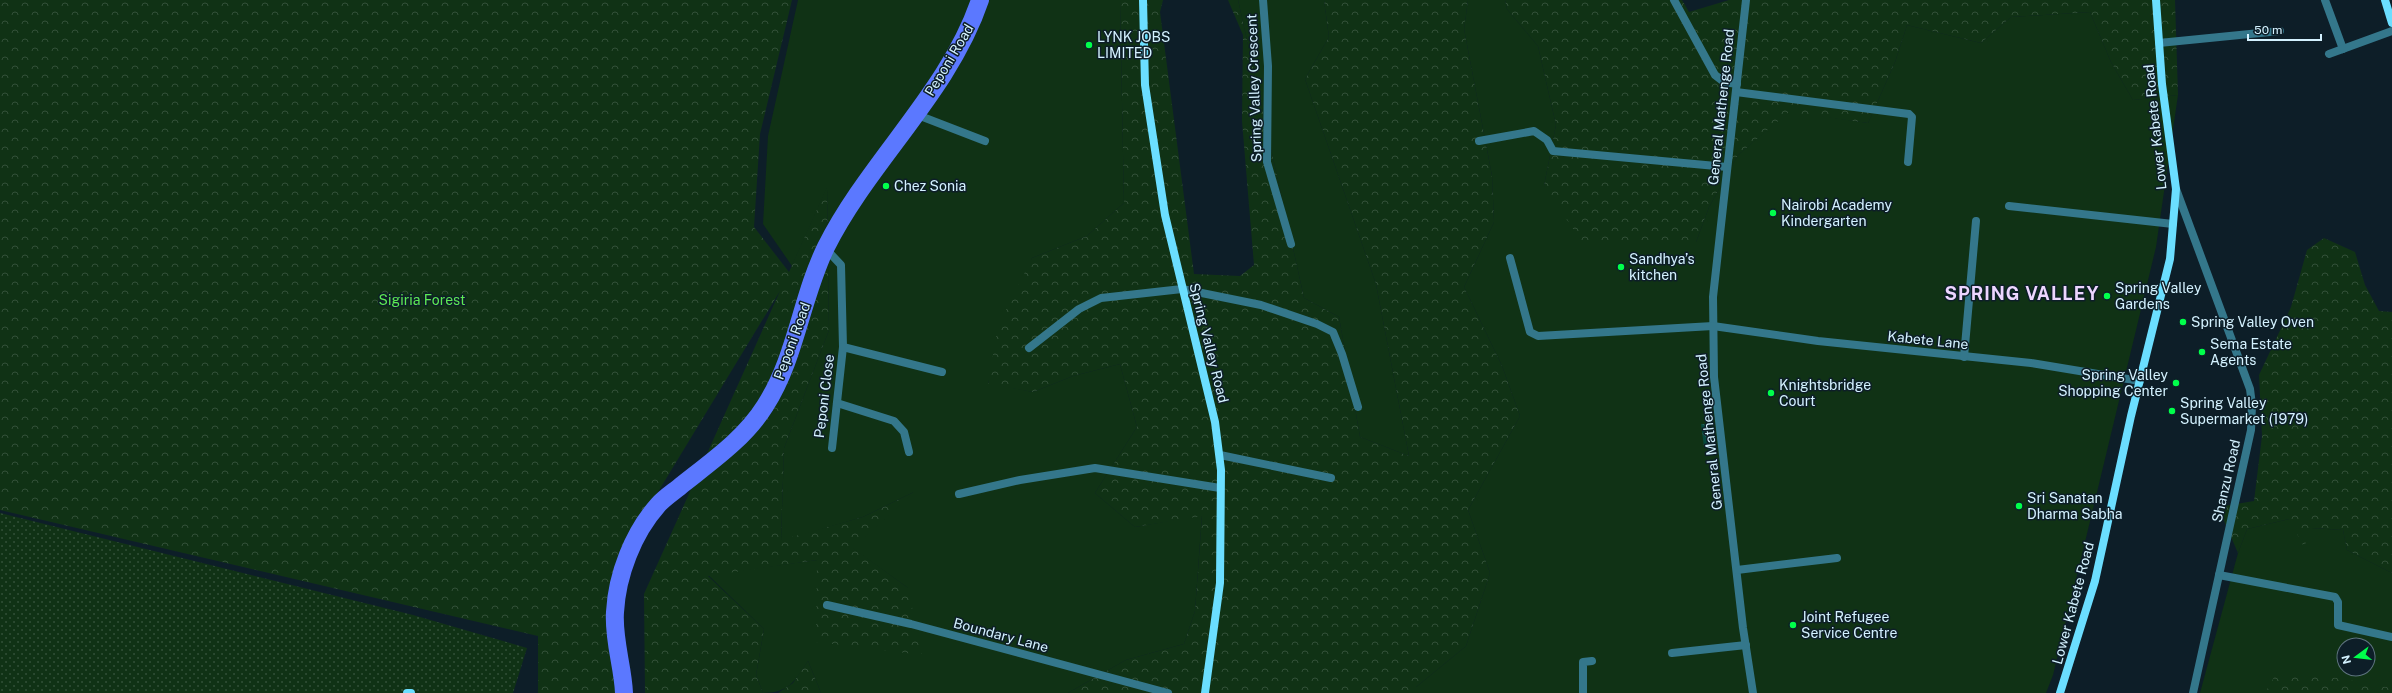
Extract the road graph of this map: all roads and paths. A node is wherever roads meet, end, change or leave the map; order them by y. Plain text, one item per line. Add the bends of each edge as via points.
1 (980, 0) edge
2 (1143, 0) edge
3 (1263, 0) edge
4 (1674, 0) edge
5 (1746, 0) edge
6 (2156, 0) edge
7 (2325, 0) edge
8 (2385, 0) edge
9 (2392, 22) edge
10 (2280, 31) dead end
11 (2392, 31) edge
12 (2159, 43) junction
13 (2342, 49) junction
14 (2330, 54) dead end
15 (1736, 88) junction
16 (914, 114) junction
17 (985, 141) dead end
18 (1479, 141) dead end
19 (1908, 162) dead end
20 (1727, 167) junction
21 (2176, 189) junction
22 (2009, 206) dead end
23 (1976, 221) dead end
24 (2173, 224) junction
25 (1290, 244) dead end
26 (825, 248) junction
27 (1510, 258) dead end
28 (1182, 289) junction
29 (1714, 326) junction
30 (843, 347) junction
31 (1029, 348) dead end
32 (1964, 357) junction
33 (942, 372) dead end
34 (2140, 381) junction
35 (837, 403) junction
36 (1358, 407) dead end
37 (832, 448) dead end
38 (909, 452) dead end
39 (1220, 455) junction
40 (1331, 478) dead end
41 (1220, 488) junction
42 (959, 494) dead end
43 (1837, 558) dead end
44 (1737, 570) junction
45 (2218, 575) junction
46 (827, 605) dead end
47 (2392, 636) edge
48 (1746, 645) junction
49 (1672, 653) dead end
50 (1592, 661) dead end
51 (407, 693) edge
52 (411, 693) edge
53 (624, 693) edge
54 (1168, 693) edge
55 (1205, 693) edge
56 (1583, 693) edge
57 (1753, 693) edge
58 (2060, 693) edge
59 (2193, 693) edge

1 - 16 main road, Peponi Road via 961,44
2 - 28 street, Spring Valley Road via 1145,91 1165,215
3 - 25 street, Spring Valley Crescent via 1268,66 1267,162
4 - 15 street via 1715,75
5 - 15 street, General Mathenge Road
6 - 12 street, Lower Kabete Road
7 - 13 street
8 - 9 street
10 - 12 street
11 - 13 street
12 - 21 street, Lower Kabete Road
13 - 14 street
15 - 19 street via 1909,114 1912,117
15 - 20 street, General Mathenge Road
16 - 17 street
16 - 26 main road, Peponi Road via 852,200
18 - 20 street via 1534,131 1547,140 1553,151
20 - 29 street, General Mathenge Road via 1713,297
21 - 24 street, Lower Kabete Road
21 - 45 street, Shanzu Road via 2250,389 2252,405 2251,430
22 - 24 street
23 - 32 street
24 - 34 street, Lower Kabete Road via 2167,271
26 - 30 street, Peponi Close via 841,264
26 - 53 main road, Peponi Road via 788,360 765,406 738,439 658,505 628,554 614,614
27 - 29 street, Kabete Lane via 1530,332 1538,336
28 - 31 street via 1101,298 1078,309
28 - 36 street via 1261,305 1333,332
28 - 39 street, Spring Valley Road via 1215,422
29 - 32 street, Kabete Lane
29 - 44 street, General Mathenge Road via 1714,377
30 - 33 street, Peponi Close
30 - 35 street, Peponi Close
32 - 34 street, Kabete Lane via 2031,363
34 - 58 street, Lower Kabete Road via 2095,581
35 - 37 street, Peponi Close
35 - 38 street via 894,421 904,432
39 - 40 street
39 - 41 street, Spring Valley Road
41 - 42 street via 1095,468 1020,480
41 - 55 street, Spring Valley Road via 1220,583
43 - 44 street
44 - 48 street, General Mathenge Road
45 - 47 street via 2335,597 2338,602 2338,625
45 - 59 street, Shanzu Road
46 - 54 street, Boundary Lane via 910,624
48 - 49 street
48 - 57 street, General Mathenge Road
50 - 56 street via 1583,662
51 - 52 street

